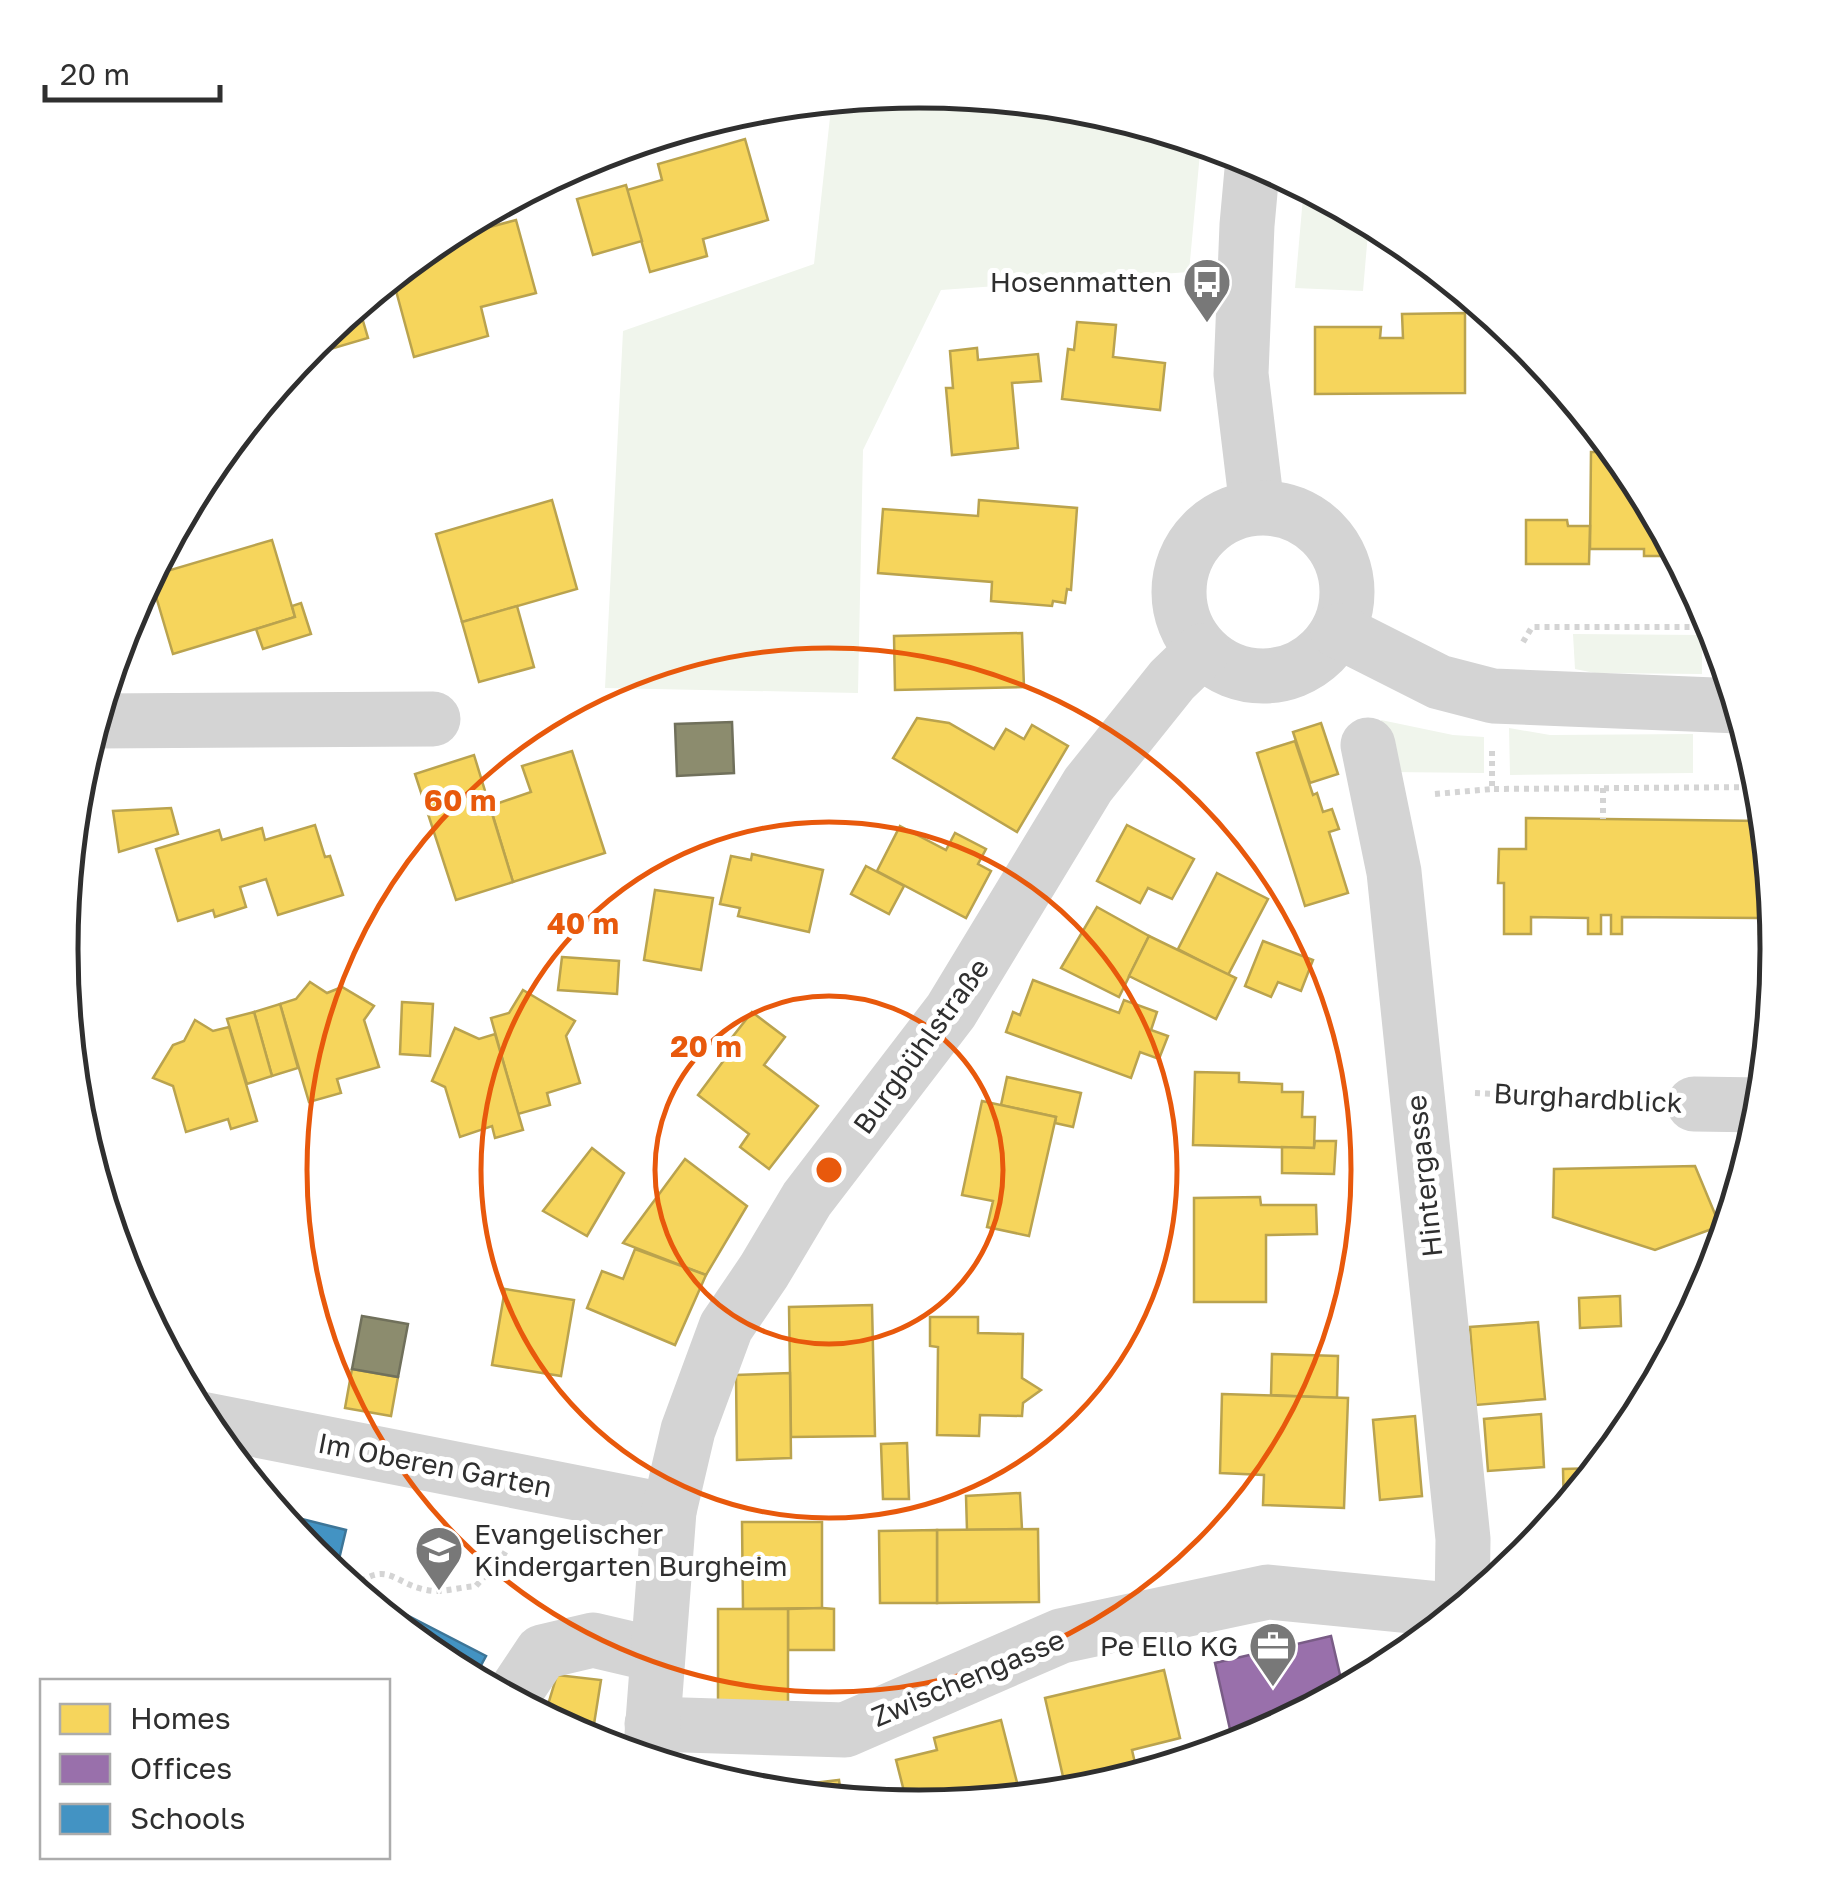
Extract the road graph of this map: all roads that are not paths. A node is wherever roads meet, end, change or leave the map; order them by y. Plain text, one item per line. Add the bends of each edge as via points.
1 (1251, 177) edge
2 (1257, 508) junction
3 (1338, 631) junction
4 (1202, 651) junction
5 (1724, 705) edge
6 (433, 719) dead end
7 (109, 722) edge
8 (1368, 745) dead end
9 (1694, 1104) road end
10 (1746, 1105) edge
11 (224, 1425) edge
12 (669, 1510) junction
13 (1462, 1592) edge
14 (1442, 1608) edge
15 (657, 1655) junction
16 (518, 1688) edge
17 (651, 1742) edge

1 - 2 street via 1240,374
2 - 3 street via 1307,520 1340,556 1348,581
2 - 4 street via 1215,522 1183,565 1179,600
3 - 4 street via 1309,663 1275,676 1226,668
3 - 5 street via 1439,682 1493,696
4 - 12 street, Burgbühlstraße via 1088,784 952,1011 807,1199 726,1327 688,1430
6 - 7 street
8 - 13 street, Hintergasse via 1394,872 1463,1540
9 - 10 street, Burghardblick
11 - 12 street, Im Oberen Garten
12 - 15 street, Burgbühlstraße
14 - 17 street, Zwischengasse via 1268,1592 1061,1636 845,1730
15 - 16 street via 592,1640 542,1652
15 - 17 street, Burgbühlstraße

